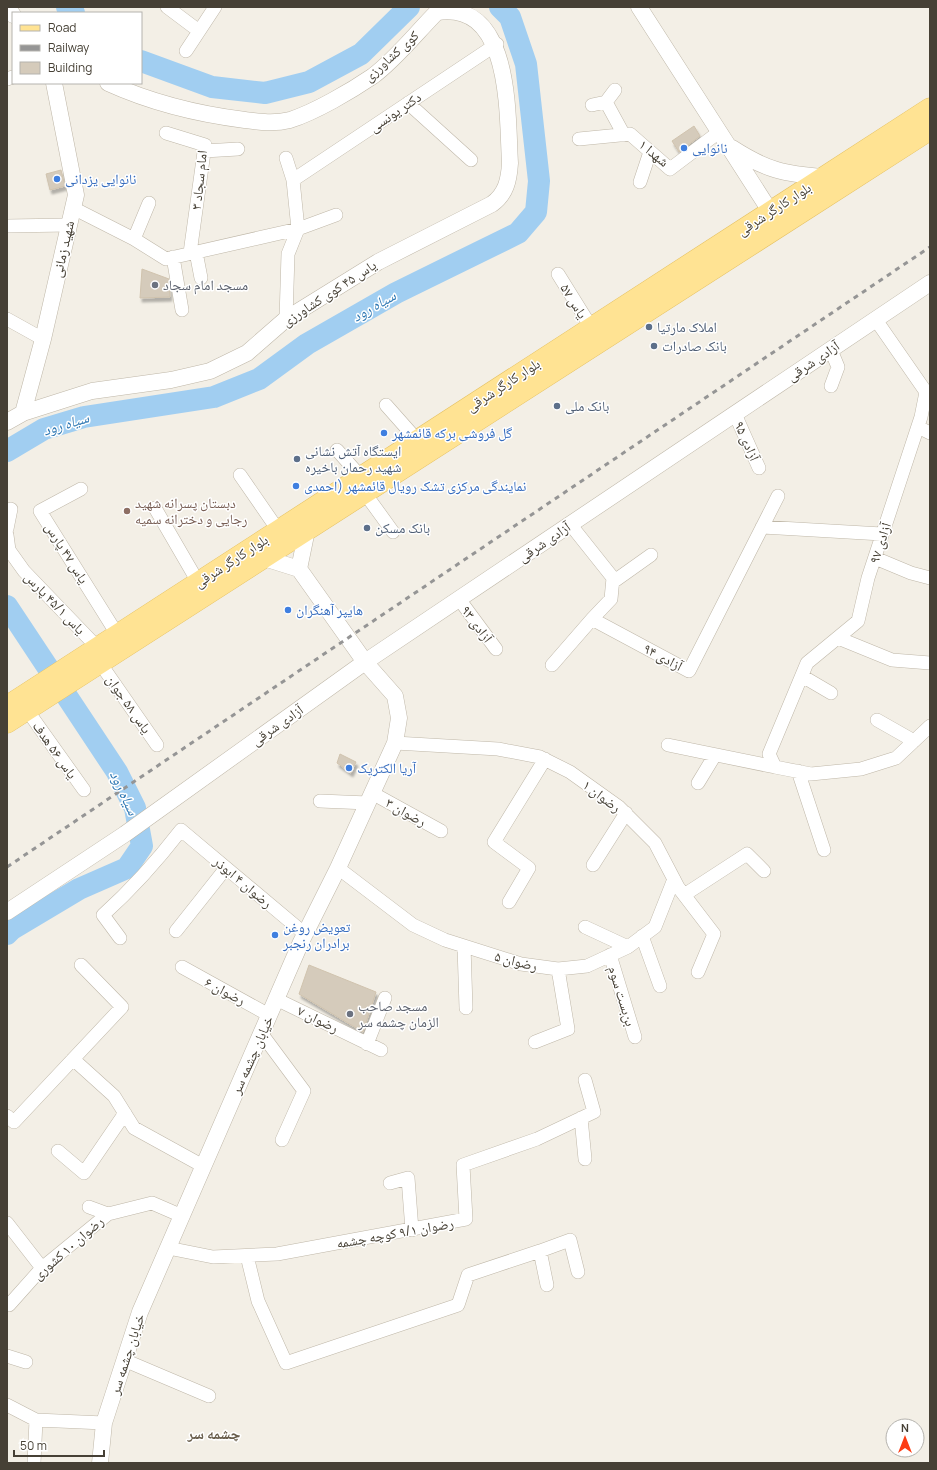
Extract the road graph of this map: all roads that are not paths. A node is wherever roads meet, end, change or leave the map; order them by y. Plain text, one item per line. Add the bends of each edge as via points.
1 (167, 7) edge
2 (215, 7) edge
3 (639, 7) edge
4 (199, 31) junction
5 (497, 44) junction
6 (186, 51) dead end
7 (54, 84) edge
8 (110, 84) edge
9 (615, 90) dead end
10 (606, 102) junction
11 (408, 103) junction
12 (592, 105) dead end
13 (930, 108) edge
14 (930, 130) edge
15 (166, 133) dead end
16 (624, 135) junction
17 (723, 138) junction
18 (579, 139) dead end
19 (238, 149) dead end
20 (204, 150) junction
21 (650, 152) junction
22 (286, 158) dead end
23 (471, 160) dead end
24 (510, 163) joint
25 (824, 177) junction
26 (293, 180) junction
27 (640, 182) dead end
28 (149, 203) dead end
29 (73, 208) junction
30 (770, 211) junction
31 (336, 215) dead end
32 (68, 225) junction
33 (7, 226) edge
34 (298, 229) junction
35 (134, 239) junction
36 (193, 252) junction
37 (173, 257) junction
38 (558, 274) dead end
39 (201, 278) dead end
40 (930, 283) edge
41 (182, 310) dead end
42 (7, 319) edge
43 (286, 319) junction
44 (876, 320) junction
45 (591, 327) junction
46 (43, 339) junction
47 (831, 350) junction
48 (831, 386) dead end
49 (386, 405) dead end
50 (485, 406) junction
51 (23, 413) junction
52 (734, 414) junction
53 (7, 422) edge
54 (918, 427) junction
55 (930, 432) edge
56 (417, 440) junction
57 (337, 450) dead end
58 (759, 468) dead end
59 (240, 475) dead end
60 (362, 484) junction
61 (81, 489) dead end
62 (778, 496) dead end
63 (154, 508) dead end
64 (11, 510) dead end
65 (570, 524) junction
66 (762, 528) junction
67 (7, 529) edge
68 (278, 530) junction
69 (307, 530) junction
70 (393, 532) dead end
71 (882, 534) junction
72 (7, 535) edge
73 (651, 555) dead end
74 (264, 558) junction
75 (875, 558) junction
76 (298, 569) junction
77 (930, 578) edge
78 (198, 582) junction
79 (613, 582) junction
80 (459, 599) junction
81 (592, 619) junction
82 (117, 634) junction
83 (838, 638) junction
84 (496, 649) dead end
85 (89, 661) junction
86 (365, 662) junction
87 (930, 663) edge
88 (552, 665) dead end
89 (802, 676) junction
90 (831, 693) dead end
91 (30, 702) junction
92 (7, 706) edge
93 (877, 720) dead end
94 (7, 723) edge
95 (930, 726) edge
96 (914, 741) junction
97 (395, 743) junction
98 (157, 745) dead end
99 (668, 745) dead end
100 (715, 755) junction
101 (545, 759) junction
102 (775, 767) junction
103 (798, 771) junction
104 (698, 783) dead end
105 (84, 790) dead end
106 (370, 798) junction
107 (320, 801) dead end
108 (626, 813) junction
109 (441, 831) dead end
110 (824, 850) dead end
111 (593, 865) dead end
112 (226, 868) junction
113 (338, 868) junction
114 (764, 871) dead end
115 (674, 879) junction
116 (684, 895) junction
117 (509, 902) dead end
118 (7, 912) edge
119 (585, 927) dead end
120 (176, 932) dead end
121 (305, 934) junction
122 (642, 936) junction
123 (120, 938) dead end
124 (464, 946) junction
125 (628, 947) junction
126 (610, 955) junction
127 (82, 966) dead end
128 (182, 967) dead end
129 (558, 970) junction
130 (698, 972) dead end
131 (660, 986) dead end
132 (385, 998) dead end
133 (276, 999) junction
134 (466, 1008) dead end
135 (269, 1015) junction
136 (261, 1033) junction
137 (635, 1037) dead end
138 (535, 1042) dead end
139 (367, 1044) junction
140 (381, 1050) dead end
141 (73, 1059) junction
142 (585, 1080) dead end
143 (125, 1113) junction
144 (7, 1116) edge
145 (581, 1118) junction
146 (282, 1140) dead end
147 (58, 1151) dead end
148 (585, 1159) dead end
149 (204, 1166) junction
150 (390, 1183) dead end
151 (89, 1207) dead end
152 (108, 1214) junction
153 (182, 1216) junction
154 (7, 1223) edge
155 (412, 1230) junction
156 (168, 1248) junction
157 (540, 1251) junction
158 (247, 1256) junction
159 (42, 1268) junction
160 (578, 1272) dead end
161 (547, 1285) dead end
162 (9, 1305) dead end
163 (7, 1356) edge
164 (124, 1360) junction
165 (26, 1362) dead end
166 (210, 1396) dead end
167 (7, 1405) edge
168 (36, 1420) junction
169 (104, 1423) junction
170 (34, 1463) edge
171 (100, 1463) edge

1 - 4 street
2 - 4 street
3 - 17 street
4 - 6 street
5 - 8 street, کوی کشاورزی via 488,28 466,10 451,8 438,12 374,75 310,111 290,120 270,123 216,117 168,106
5 - 11 street, دکتر یونسی
5 - 24 street, کوی کشاورزی via 503,66
7 - 29 street, شهید زمانی via 76,195
9 - 10 street
10 - 12 street
10 - 16 street
11 - 23 street
11 - 26 street, دکتر یونسی
13 - 25 main road, بلوار کارگر شرقی
14 - 50 main road, بلوار کارگر شرقی
15 - 20 street, امام سجاد ۳ via 205,145
16 - 18 street, شهدا ۱
16 - 21 street, شهدا ۱ via 630,134
17 - 21 street, شهدا ۱ via 670,169
17 - 25 street via 750,159 771,169
17 - 30 street
19 - 20 street
20 - 36 street, امام سجاد ۳
21 - 27 street
22 - 26 street
24 - 43 street, یاس ۴۵ کوی کشاورزی via 505,189 500,198 492,204 378,262
25 - 30 main road, بلوار کارگر شرقی
26 - 34 street
28 - 35 street
29 - 32 street, شهید زمانی
29 - 35 street
30 - 45 main road, بلوار کارگر شرقی
31 - 34 street
32 - 33 street
32 - 46 street, شهید زمانی
34 - 36 street
34 - 43 street via 288,254
35 - 37 street via 166,259
36 - 37 street
36 - 39 street, امام سجاد ۳
37 - 41 street
38 - 45 street, یاس ۵۷
40 - 44 street, آزادی شرقی
42 - 46 street
43 - 51 street, یاس ۴۵ کوی کشاورزی via 247,353 210,371 170,380 92,391
44 - 47 street, آزادی شرقی
44 - 54 street, آزادی ۹۷ via 926,392
45 - 50 main road, بلوار کارگر شرقی
46 - 51 street, شهید زمانی
47 - 48 street via 838,367
47 - 52 street, آزادی شرقی
49 - 56 street
50 - 56 main road, بلوار کارگر شرقی
50 - 60 main road, بلوار کارگر شرقی
51 - 53 street, یاس ۴۵ کوی کشاورزی
52 - 58 street, آزادی ۹۵
52 - 65 street, آزادی شرقی
54 - 55 street
54 - 71 street, آزادی ۹۷
56 - 60 main road, بلوار کارگر شرقی
57 - 60 street
59 - 68 street
60 - 68 main road, بلوار کارگر شرقی
60 - 69 main road, بلوار کارگر شرقی
60 - 70 street
61 - 82 street, یاس ۴۷ پارس via 40,511
62 - 66 street, آزادی ۹۴
63 - 78 street
64 - 67 street
65 - 79 street via 614,578
65 - 80 street, آزادی شرقی
66 - 71 street
66 - 81 street, آزادی ۹۴ via 689,671
68 - 78 main road, بلوار کارگر شرقی
69 - 74 main road, بلوار کارگر شرقی
69 - 76 street
71 - 75 street, آزادی ۹۷
72 - 85 street, یاس ۴۵/۱ پارس via 9,550
73 - 79 street
74 - 76 street
74 - 85 main road, بلوار کارگر شرقی
75 - 77 street
75 - 83 street, آزادی ۹۷ via 858,621
76 - 86 street, خیابان چشمه سر
78 - 82 main road, بلوار کارگر شرقی
79 - 81 street via 611,599
80 - 84 street, آزادی ۹۳
80 - 86 street, آزادی شرقی
81 - 88 street
82 - 85 main road, بلوار کارگر شرقی
83 - 87 street via 892,660
83 - 89 street, آزادی ۹۷ via 807,663
85 - 91 main road
85 - 98 street, یاس ۵۸ جوان
86 - 97 street, خیابان چشمه سر via 395,696 399,718
86 - 118 street, آزادی شرقی via 125,834
89 - 90 street
89 - 102 street, آزادی ۹۷ via 769,754
91 - 92 main road
91 - 94 main road
91 - 105 street, یاس ۵۶ هدف
93 - 96 street
95 - 96 street
96 - 103 street via 896,758 860,769 811,774
97 - 101 street, رضوان ۱ via 498,749
97 - 106 street, خیابان چشمه سر
99 - 100 street
100 - 102 street
100 - 104 street
101 - 108 street, رضوان ۱ via 570,772
101 - 117 street via 494,842 529,868
102 - 103 street
103 - 110 street
106 - 107 street
106 - 109 street, رضوان ۳
106 - 113 street, خیابان چشمه سر
108 - 111 street
108 - 115 street, رضوان ۱ via 655,843
112 - 120 street
112 - 121 street, رضوان ۴ ابوذر
112 - 123 street, رضوان ۴ ابوذر via 181,830 130,891 103,915
113 - 121 street, خیابان چشمه سر
113 - 124 street, رضوان ۵ via 413,925
114 - 116 street via 747,854
115 - 116 street, رضوان ۱
115 - 122 street, رضوان ۵ via 655,927
116 - 130 street, رضوان ۱ via 714,934
119 - 125 street
121 - 133 street, خیابان چشمه سر
122 - 125 street, رضوان ۵
122 - 131 street
124 - 129 street, رضوان ۵ via 521,964
124 - 134 street
125 - 126 street, رضوان ۵
126 - 129 street, رضوان ۵ via 587,966
126 - 137 street, بن‌بست سوم
127 - 141 street via 122,1006
128 - 135 street, رضوان ۶
129 - 138 street via 568,1029
132 - 139 street
133 - 135 street, خیابان چشمه سر
133 - 139 street, رضوان ۷
135 - 136 street, خیابان چشمه سر
136 - 146 street via 304,1091
136 - 149 street, خیابان چشمه سر
139 - 140 street, رضوان ۷
141 - 143 street via 114,1096
141 - 144 street via 14,1122
142 - 145 street, رضوان ۹/۱ کوچه چشمه via 594,1112
143 - 147 street via 84,1173
143 - 149 street via 134,1128
145 - 148 street
145 - 155 street, رضوان ۹/۱ کوچه چشمه via 537,1139 463,1165 466,1219
149 - 153 street, خیابان چشمه سر
150 - 155 street via 408,1178
151 - 152 street
152 - 153 street, رضوان ۱۰ کشوری via 152,1203
152 - 159 street, رضوان ۱۰ کشوری
153 - 156 street, خیابان چشمه سر
154 - 159 street
155 - 158 street, رضوان ۹/۱ کوچه چشمه via 276,1254
156 - 158 street, رضوان ۹/۱ کوچه چشمه via 212,1257
156 - 164 street, خیابان چشمه سر via 140,1312
157 - 158 street via 468,1275 458,1305 286,1364 258,1301
157 - 160 street via 570,1240
157 - 161 street
159 - 162 street, رضوان ۱۰ کشوری
163 - 165 street
164 - 166 street
164 - 169 street, خیابان چشمه سر
167 - 168 street
168 - 169 street
168 - 170 street
169 - 171 street, خیابان چشمه سر

